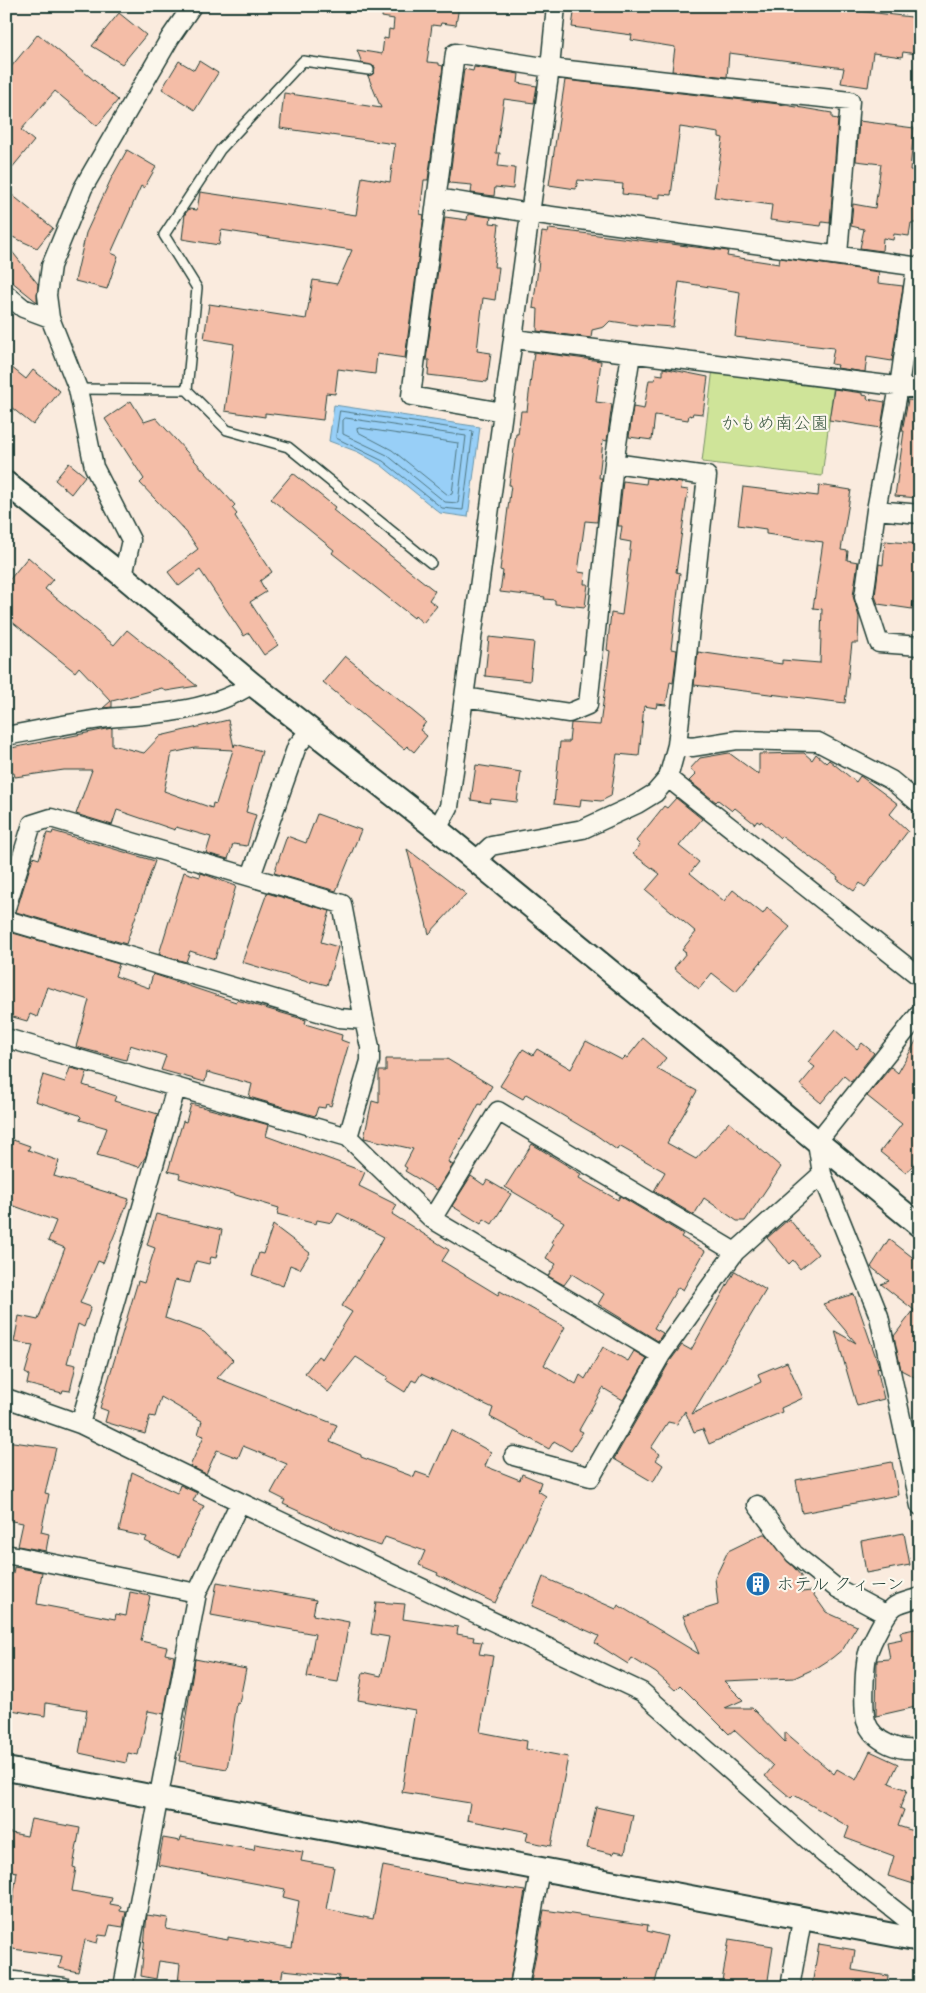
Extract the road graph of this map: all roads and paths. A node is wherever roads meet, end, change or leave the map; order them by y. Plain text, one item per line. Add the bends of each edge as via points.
1 (192, 6) edge
2 (556, 6) edge
3 (550, 68) junction
4 (369, 70) dead end
5 (437, 198) junction
6 (530, 213) junction
7 (838, 255) junction
8 (918, 267) edge
9 (6, 294) edge
10 (50, 318) junction
11 (514, 338) junction
12 (631, 354) junction
13 (899, 387) junction
14 (78, 389) junction
15 (920, 389) edge
16 (187, 390) junction
17 (503, 412) junction
18 (614, 463) junction
19 (6, 483) edge
20 (876, 510) junction
21 (920, 514) edge
22 (431, 564) dead end
23 (123, 576) junction
24 (920, 646) edge
25 (252, 684) junction
26 (464, 697) junction
27 (311, 729) junction
28 (6, 736) edge
29 (677, 745) junction
30 (668, 778) junction
31 (920, 804) edge
32 (437, 829) junction
33 (475, 861) junction
34 (251, 876) junction
35 (6, 908) edge
36 (6, 920) edge
37 (920, 977) edge
38 (920, 1013) edge
39 (364, 1020) junction
40 (6, 1038) edge
41 (176, 1088) junction
42 (348, 1137) junction
43 (817, 1142) junction
44 (822, 1174) junction
45 (432, 1219) junction
46 (920, 1226) edge
47 (735, 1252) junction
48 (661, 1355) junction
49 (6, 1398) edge
50 (80, 1424) junction
51 (514, 1456) dead end
52 (240, 1502) junction
53 (757, 1505) dead end
54 (920, 1506) edge
55 (6, 1554) edge
56 (197, 1593) junction
57 (920, 1597) edge
58 (887, 1615) junction
59 (920, 1748) edge
60 (6, 1769) edge
61 (157, 1797) junction
62 (540, 1869) junction
63 (802, 1920) junction
64 (920, 1930) edge
65 (920, 1940) edge
66 (6, 1980) edge
67 (64, 1987) edge
68 (123, 1987) edge
69 (519, 1987) edge
70 (790, 1987) edge

1 - 10 street via 83,188 51,266 47,295
2 - 3 street
3 - 5 street via 456,53
3 - 6 street
3 - 7 street via 850,102
4 - 16 lane via 303,61 220,150 164,235 197,288
5 - 6 street
5 - 17 street via 411,396
6 - 7 street
6 - 11 street
7 - 8 street
8 - 13 street
9 - 10 street via 23,308
10 - 14 street
11 - 12 street
11 - 17 street
12 - 13 street
12 - 18 street
13 - 15 street
13 - 20 street
14 - 16 lane
14 - 23 street via 94,467 131,540
16 - 22 lane via 226,430 288,447
17 - 26 street
18 - 26 street via 588,705 569,713
18 - 29 street via 707,476
19 - 23 street
20 - 21 street
20 - 24 street via 864,597 879,643
23 - 25 street
25 - 27 street
25 - 28 street via 233,697 207,704
26 - 32 street via 449,807
27 - 32 street
27 - 34 street via 297,746
29 - 30 street
29 - 31 street via 692,747 737,740 818,742 891,780
30 - 33 street via 637,804 583,829 491,846
30 - 37 street
32 - 33 street
33 - 43 street
34 - 35 street via 50,818 32,824
34 - 39 street via 342,904
36 - 39 street via 340,1018
38 - 43 street
39 - 42 street via 370,1061
40 - 41 street
41 - 42 street
41 - 50 street
42 - 45 street
43 - 44 street
43 - 46 street
44 - 47 street
44 - 54 street via 879,1316
45 - 47 street via 498,1111
45 - 48 street
47 - 48 street
48 - 51 street via 591,1477
49 - 50 street
50 - 52 street
52 - 56 street
52 - 64 street via 642,1692 824,1854
53 - 58 street via 794,1554 835,1587
55 - 56 street
56 - 61 street
57 - 58 street via 894,1606
58 - 59 street via 868,1653 864,1687 866,1722 882,1742 910,1751
60 - 61 street
61 - 62 street
61 - 68 street
62 - 63 street
62 - 69 street
63 - 65 street
63 - 70 street
66 - 67 street

